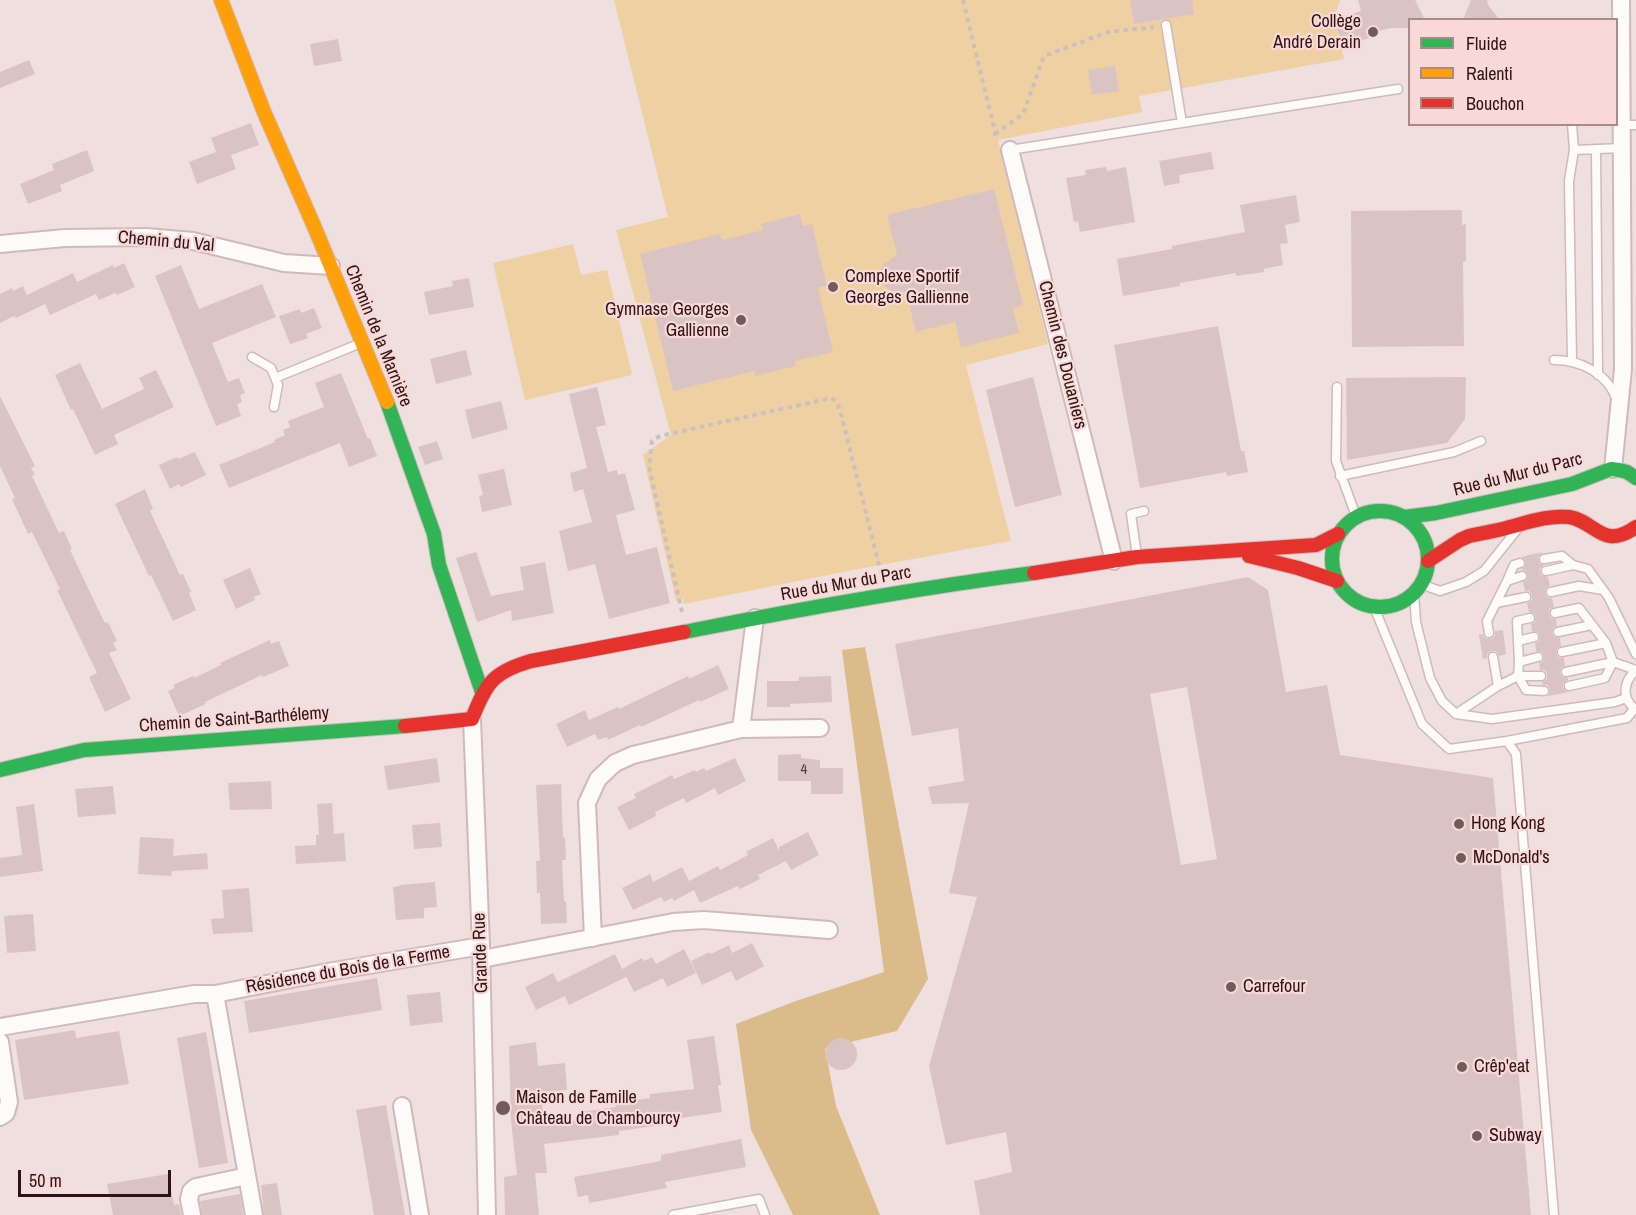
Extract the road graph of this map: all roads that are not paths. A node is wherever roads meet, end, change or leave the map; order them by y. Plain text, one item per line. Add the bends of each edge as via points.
1 (221, 0) edge
2 (1621, 0) edge
3 (1166, 26) road end
4 (1398, 89) dead end
5 (1619, 95) edge
6 (1182, 123) junction
7 (1629, 125) edge
8 (1572, 126) edge
9 (1622, 148) junction
10 (1596, 149) junction
11 (1010, 150) joint
12 (1574, 150) junction
13 (0, 244) edge
14 (331, 266) junction
15 (362, 343) junction
16 (252, 357) dead end
17 (1554, 360) dead end
18 (1572, 361) junction
19 (1598, 375) junction
20 (275, 378) junction
21 (1337, 387) dead end
22 (274, 407) dead end
23 (1618, 407) junction
24 (1481, 441) dead end
25 (1613, 469) junction
26 (1340, 476) junction
27 (1636, 478) edge
28 (1144, 511) dead end
29 (1356, 516) junction
30 (1405, 517) junction
31 (1520, 524) junction
32 (1636, 527) edge
33 (1338, 534) junction
34 (1229, 551) junction
35 (1137, 557) junction
36 (1544, 559) dead end
37 (1114, 561) junction
38 (1428, 561) junction
39 (1520, 563) dead end
40 (1573, 566) junction
41 (1546, 571) dead end
42 (1522, 576) dead end
43 (1337, 581) junction
44 (1507, 581) junction
45 (1418, 588) junction
46 (1603, 590) junction
47 (1551, 592) dead end
48 (1526, 597) dead end
49 (1496, 603) junction
50 (1374, 607) junction
51 (1555, 613) dead end
52 (755, 618) junction
53 (1530, 618) dead end
54 (1592, 625) junction
55 (1558, 632) dead end
56 (1489, 633) dead end
57 (1534, 637) dead end
58 (1518, 641) junction
59 (1606, 643) junction
60 (1562, 652) dead end
61 (1636, 654) edge
62 (1492, 657) dead end
63 (1538, 657) dead end
64 (1519, 662) junction
65 (1613, 662) junction
66 (1636, 670) edge
67 (1566, 672) dead end
68 (1518, 676) junction
69 (1541, 676) dead end
70 (1498, 686) junction
71 (1569, 686) dead end
72 (1544, 691) dead end
73 (482, 693) junction
74 (1626, 698) junction
75 (1635, 710) edge
76 (1456, 714) junction
77 (472, 719) junction
78 (820, 728) dead end
79 (741, 729) junction
80 (1507, 741) junction
81 (0, 770) edge
82 (829, 930) dead end
83 (593, 938) junction
84 (482, 953) junction
85 (215, 994) junction
86 (0, 1027) edge
87 (0, 1042) edge
88 (402, 1106) dead end
89 (0, 1117) edge
90 (247, 1176) junction
91 (192, 1215) edge
92 (254, 1215) edge
93 (420, 1215) edge
94 (487, 1215) edge
95 (673, 1215) edge
96 (765, 1215) edge
97 (1554, 1215) edge

1 - 14 street, Chemin de la Marnière via 264,112
2 - 5 street
3 - 6 lane
4 - 6 lane
5 - 7 street
6 - 11 lane
7 - 9 street
8 - 12 lane
9 - 10 lane
9 - 23 street via 1623,369
10 - 12 lane
10 - 19 lane
11 - 37 street, Chemin des Douaniers
12 - 18 lane via 1569,181
13 - 14 street, Chemin du Val via 146,237 192,241 284,263
14 - 15 street, Chemin de la Marnière
15 - 20 lane
15 - 73 street, Chemin de la Marnière via 434,534 439,565
16 - 20 lane via 271,368
17 - 18 lane
18 - 19 lane
19 - 23 lane via 1608,382
20 - 22 lane via 278,386
21 - 26 lane via 1336,461
23 - 25 street
24 - 26 lane via 1454,452
25 - 27 street
25 - 30 street, Rue du Mur du Parc via 1572,484
26 - 29 lane
28 - 35 lane via 1131,514
29 - 30 street via 1381,510
29 - 33 street
30 - 38 street via 1423,536
31 - 32 street via 1558,516 1574,518 1612,536
31 - 38 street via 1468,536
31 - 45 lane via 1484,571 1440,591
33 - 34 street, Rue du Mur du Parc via 1316,545
33 - 43 street via 1332,550
34 - 35 street, Rue du Mur du Parc
34 - 43 street, Rue du Mur du Parc
35 - 37 street, Rue du Mur du Parc
36 - 40 lane via 1562,556
37 - 52 street, Rue du Mur du Parc
38 - 45 street
39 - 44 lane via 1514,565
40 - 41 lane
40 - 46 lane via 1588,569
42 - 44 lane
43 - 50 street via 1346,594
44 - 49 lane
45 - 50 street via 1402,602
45 - 76 lane via 1416,622 1430,678 1442,701
46 - 47 lane via 1580,586
46 - 61 lane
48 - 49 lane
49 - 56 lane via 1487,621
50 - 80 lane via 1422,724 1449,749
51 - 54 lane via 1579,608
52 - 73 street, Rue du Mur du Parc via 510,666
52 - 79 street
53 - 58 lane via 1517,621
54 - 55 lane
54 - 59 lane
57 - 58 lane
58 - 64 lane
59 - 60 lane
59 - 65 lane
62 - 70 lane
63 - 64 lane
64 - 68 lane
65 - 66 lane
65 - 67 lane
65 - 71 lane via 1605,678
66 - 74 lane via 1626,683
68 - 69 lane
68 - 70 lane
68 - 72 lane via 1526,690
70 - 76 lane
73 - 77 street, Grande Rue
74 - 75 lane
74 - 76 lane via 1492,719
75 - 80 lane via 1627,718
77 - 81 street, Chemin de Saint-Barthélemy via 84,750
77 - 84 street, Grande Rue
78 - 79 street
79 - 83 street via 633,755 615,763 598,779 588,803
80 - 97 lane via 1516,754
82 - 83 street, Résidence du Bois de la Ferme via 704,920
83 - 84 street, Résidence du Bois de la Ferme
84 - 85 street, Résidence du Bois de la Ferme via 328,972
84 - 94 street, Grande Rue
85 - 86 street, Résidence du Bois de la Ferme via 194,994
85 - 90 street
87 - 89 street via 9,1102 6,1113
88 - 93 street
90 - 91 street via 196,1187 189,1199
90 - 92 street
95 - 96 lane via 759,1199

